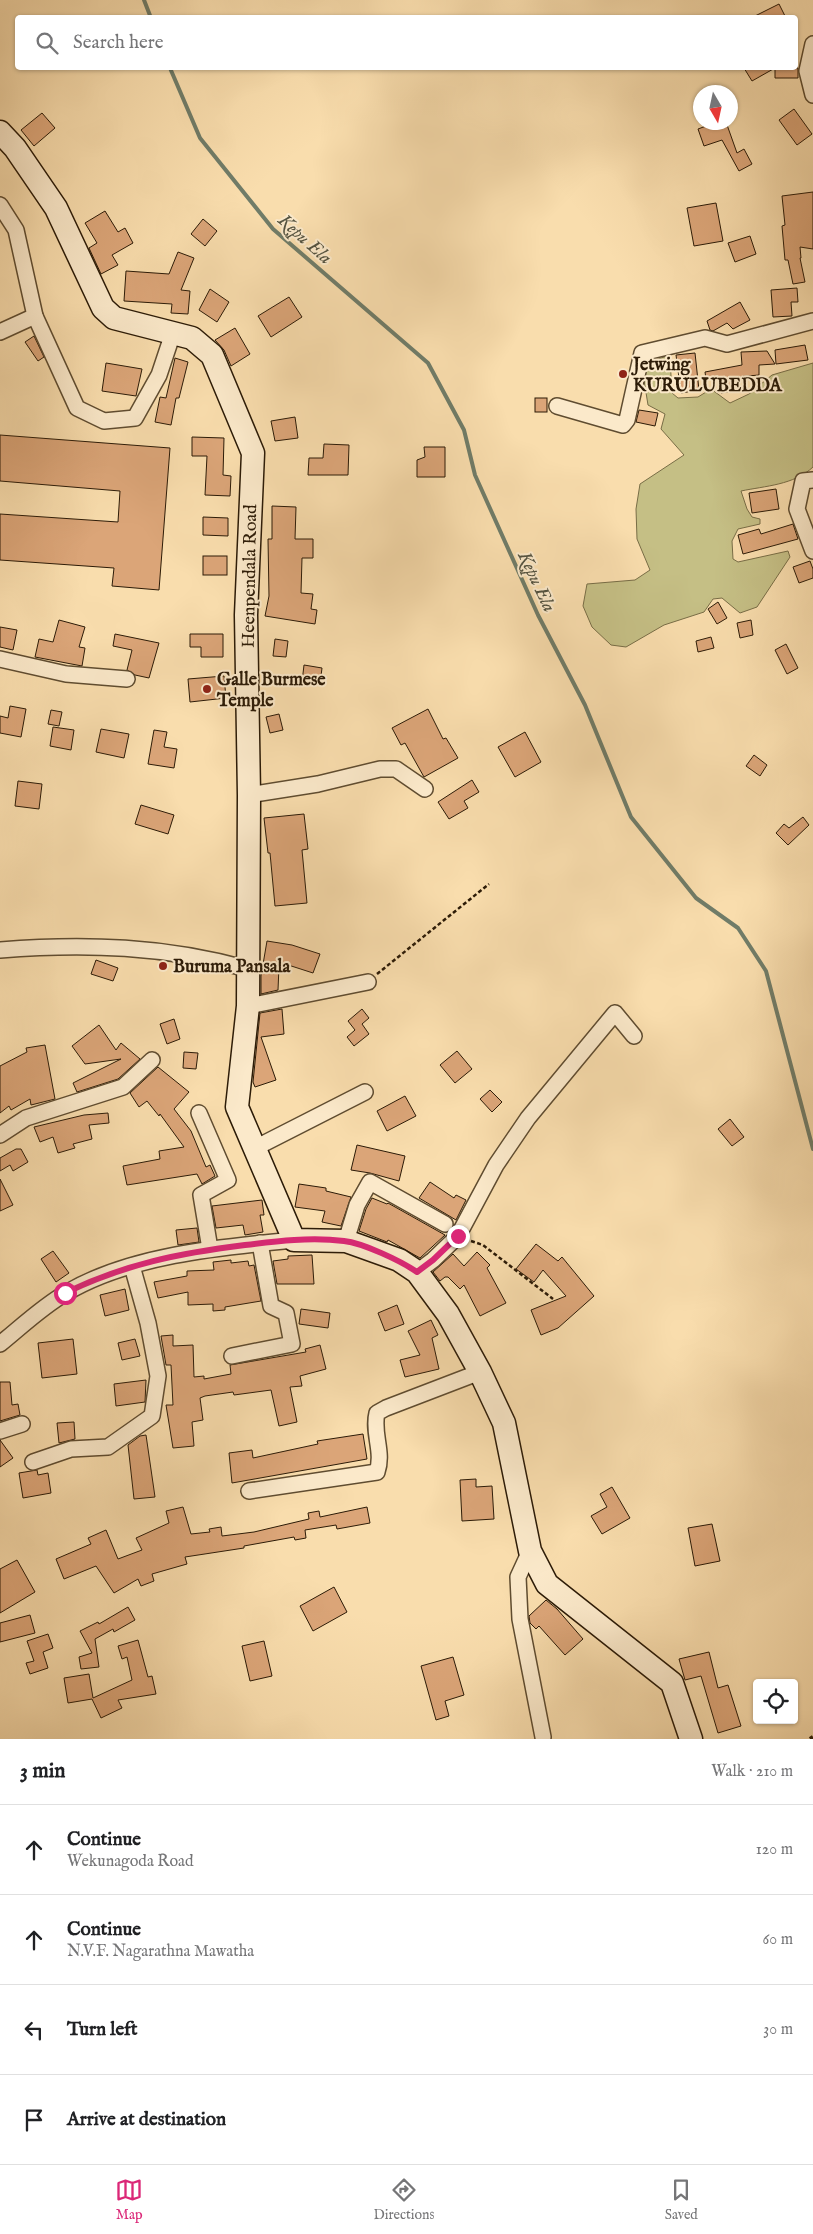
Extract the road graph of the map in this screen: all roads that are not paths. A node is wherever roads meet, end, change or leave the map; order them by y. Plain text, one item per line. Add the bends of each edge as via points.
1 (813, 44) edge
2 (813, 95) edge
3 (0, 132) edge
4 (0, 205) edge
5 (35, 316) junction
6 (813, 321) edge
7 (0, 332) edge
8 (174, 333) junction
9 (557, 406) dead end
10 (813, 480) edge
11 (813, 551) edge
12 (0, 659) edge
13 (127, 679) dead end
14 (425, 789) dead end
15 (249, 794) junction
16 (0, 950) edge
17 (248, 969) junction
18 (368, 982) road end
19 (248, 1006) junction
20 (634, 1036) dead end
21 (152, 1060) dead end
22 (365, 1092) dead end
23 (199, 1113) dead end
24 (0, 1135) edge
25 (255, 1148) junction
26 (445, 1224) dead end
27 (294, 1240) junction
28 (346, 1241) junction
29 (260, 1243) junction
30 (210, 1249) junction
31 (132, 1266) junction
32 (417, 1272) junction
33 (0, 1344) edge
34 (232, 1356) dead end
35 (480, 1372) junction
36 (22, 1424) dead end
37 (0, 1431) edge
38 (33, 1462) dead end
39 (249, 1492) dead end
40 (530, 1551) junction
41 (543, 1736) dead end
42 (691, 1739) edge

1 - 2 street via 807,71
3 - 8 street, Heenpendala Road via 56,208 103,308 114,318
4 - 5 street via 16,230
5 - 7 street
5 - 8 street via 77,408 104,421 135,418 159,376
6 - 9 street via 727,344 705,338 642,353 627,420 623,424
8 - 15 street, Heenpendala Road via 192,338 212,355 253,453 246,615
10 - 11 street via 803,481 797,509
12 - 13 street via 66,674
14 - 15 street via 396,769 380,769 318,784
15 - 17 street, Heenpendala Road
16 - 17 street via 42,946 144,948
17 - 19 street, Heenpendala Road
18 - 19 street
19 - 25 street, Heenpendala Road via 238,1107
20 - 32 street via 614,1013 528,1118 496,1164 458,1236
21 - 24 street via 123,1087 26,1118
22 - 25 street
23 - 30 street via 228,1180 201,1195
25 - 27 street, Heenpendala Road
26 - 28 street via 370,1182
27 - 28 street
27 - 29 street
28 - 32 street via 399,1260
29 - 30 street
29 - 34 street via 271,1306 286,1313 292,1344
30 - 31 street
31 - 33 street via 65,1293
31 - 38 street via 158,1376 152,1416 108,1447 71,1450
32 - 35 street via 448,1314
35 - 39 street via 377,1413 375,1422 381,1461 377,1472
35 - 40 street via 504,1423
36 - 37 street
40 - 41 street via 518,1577 520,1619
40 - 42 street via 547,1584 672,1683

